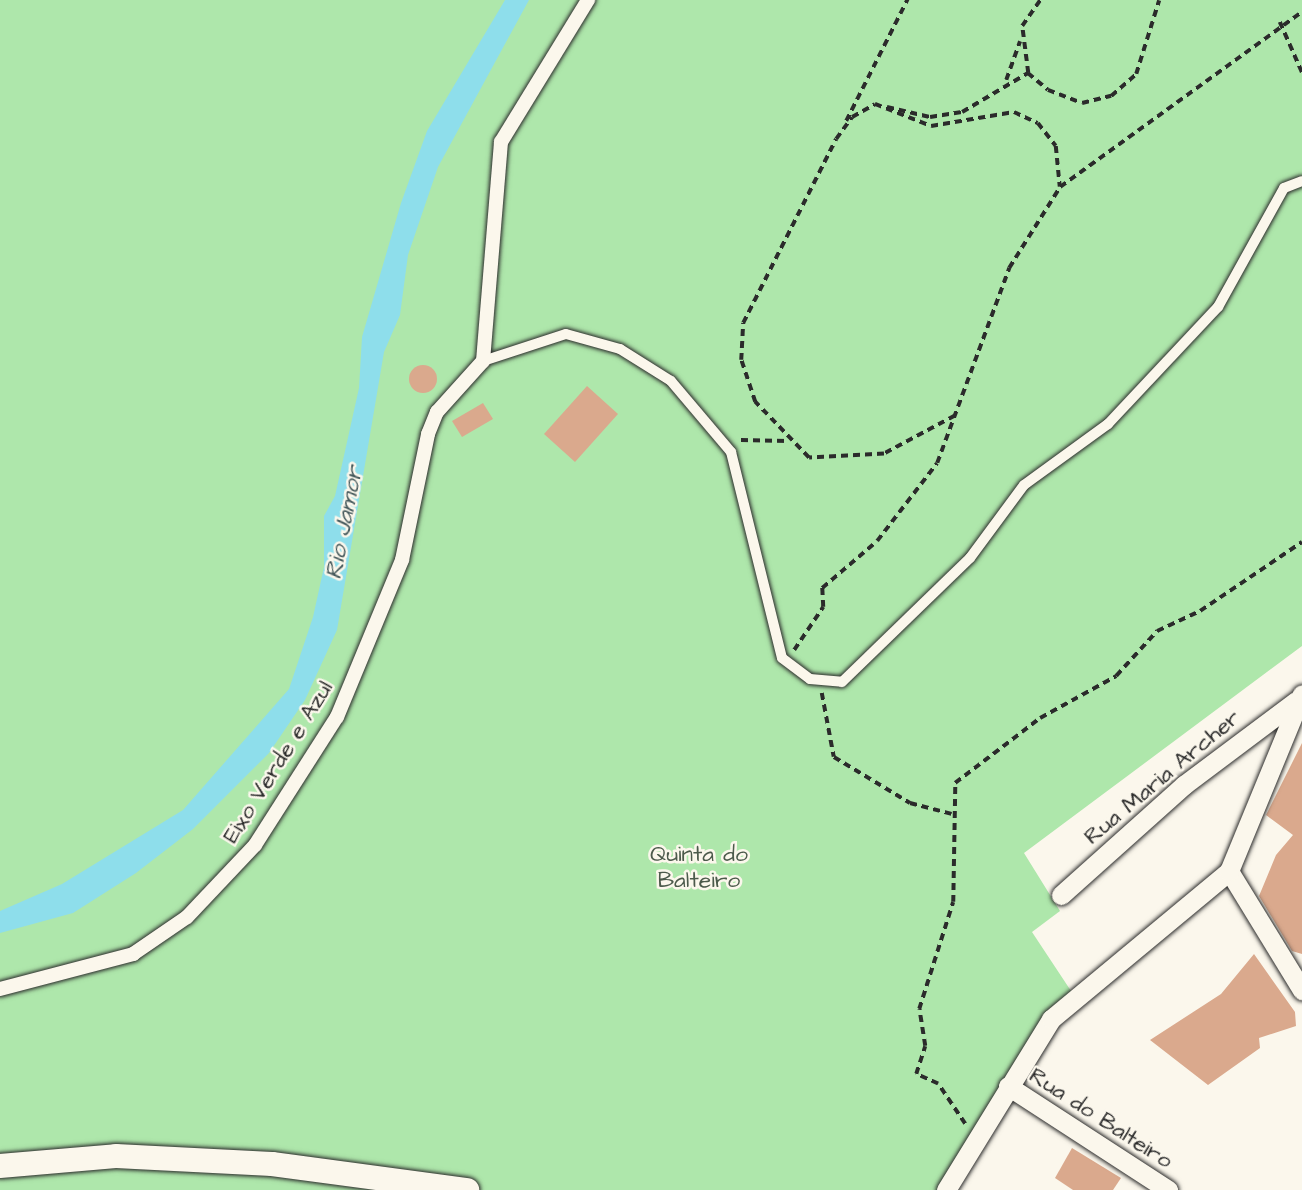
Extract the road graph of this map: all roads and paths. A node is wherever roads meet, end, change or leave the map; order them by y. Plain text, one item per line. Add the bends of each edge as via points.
1 (588, 0) edge
2 (907, 0) edge
3 (1040, 0) edge
4 (1158, 0) edge
5 (1302, 12) edge
6 (1280, 22) junction
7 (1021, 37) junction
8 (1302, 72) edge
9 (1028, 73) junction
10 (1006, 82) junction
11 (885, 107) junction
12 (840, 133) junction
13 (1302, 181) edge
14 (1060, 187) junction
15 (483, 361) junction
16 (957, 415) junction
17 (791, 442) junction
18 (728, 449) junction
19 (1302, 541) edge
20 (782, 658) junction
21 (821, 680) junction
22 (1300, 697) edge
23 (953, 814) junction
24 (1229, 871) junction
25 (1061, 895) dead end
26 (0, 989) edge
27 (1302, 990) edge
28 (1008, 1086) junction
29 (979, 1138) junction
30 (0, 1166) edge
31 (467, 1190) edge
32 (946, 1190) edge
33 (1168, 1190) edge

1 - 15 street via 501,142
2 - 12 path
3 - 7 path
4 - 9 path via 1136,74 1111,96 1082,103 1048,90
5 - 6 path
6 - 8 path
6 - 14 path
7 - 9 path
7 - 10 path
9 - 10 path
10 - 11 path via 962,112 930,117
11 - 12 path via 876,104 852,117
11 - 14 path via 930,127 1014,111 1038,123 1056,146
12 - 17 path via 743,324 741,360 755,402
13 - 21 lane via 1284,188 1218,307 1108,424 1024,485 970,558 842,682
14 - 16 path via 1009,268
15 - 18 lane via 566,334 620,349 671,381
15 - 26 street, Eixo Verde e Azul via 437,412 428,434 402,560 360,670 255,845 226,882 133,954
16 - 17 path via 884,454 809,458
16 - 20 path via 937,463 877,541 822,589 823,607 800,646
17 - 18 path via 739,440
18 - 20 lane via 752,522
19 - 23 path via 1200,611 1157,631 1115,677 1040,718 955,783
20 - 21 lane
21 - 23 path via 823,726 834,757 910,803
22 - 24 street
22 - 25 street, Rua Maria Archer via 1184,785
23 - 29 path via 953,902 919,1009 925,1046 916,1074 938,1084 948,1106
24 - 27 street
24 - 28 street via 1051,1019
28 - 29 street
28 - 33 street, Rua do Balteiro
29 - 32 street
30 - 31 street via 116,1156 272,1164

